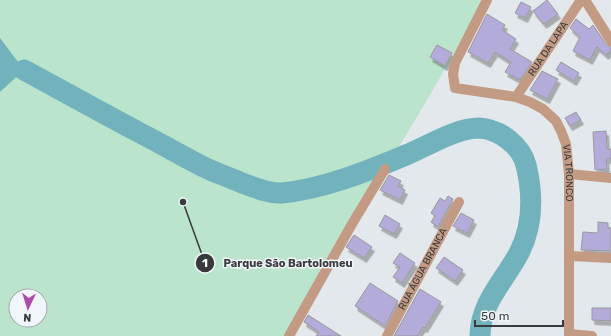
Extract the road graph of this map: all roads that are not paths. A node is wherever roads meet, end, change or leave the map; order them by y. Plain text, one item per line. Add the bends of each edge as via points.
1 (487, 0) edge
2 (581, 0) edge
3 (585, 0) edge
4 (611, 41) edge
5 (516, 97) junction
6 (385, 169) dead end
7 (569, 174) junction
8 (611, 178) edge
9 (459, 202) dead end
10 (570, 256) junction
11 (611, 258) edge
12 (569, 335) edge
13 (289, 336) edge
14 (387, 336) edge
15 (592, 336) edge

1 - 5 street, VIA TRONCO via 455,63 455,88
2 - 5 street, RUA DA LAPA
3 - 4 street
5 - 7 street, VIA TRONCO via 543,109 556,121 566,144
6 - 13 street
7 - 8 street
7 - 10 street, VIA TRONCO
9 - 14 street, RUA ÁGUA BRANCA
10 - 11 street
10 - 12 street, VIA TRONCO
12 - 15 street

